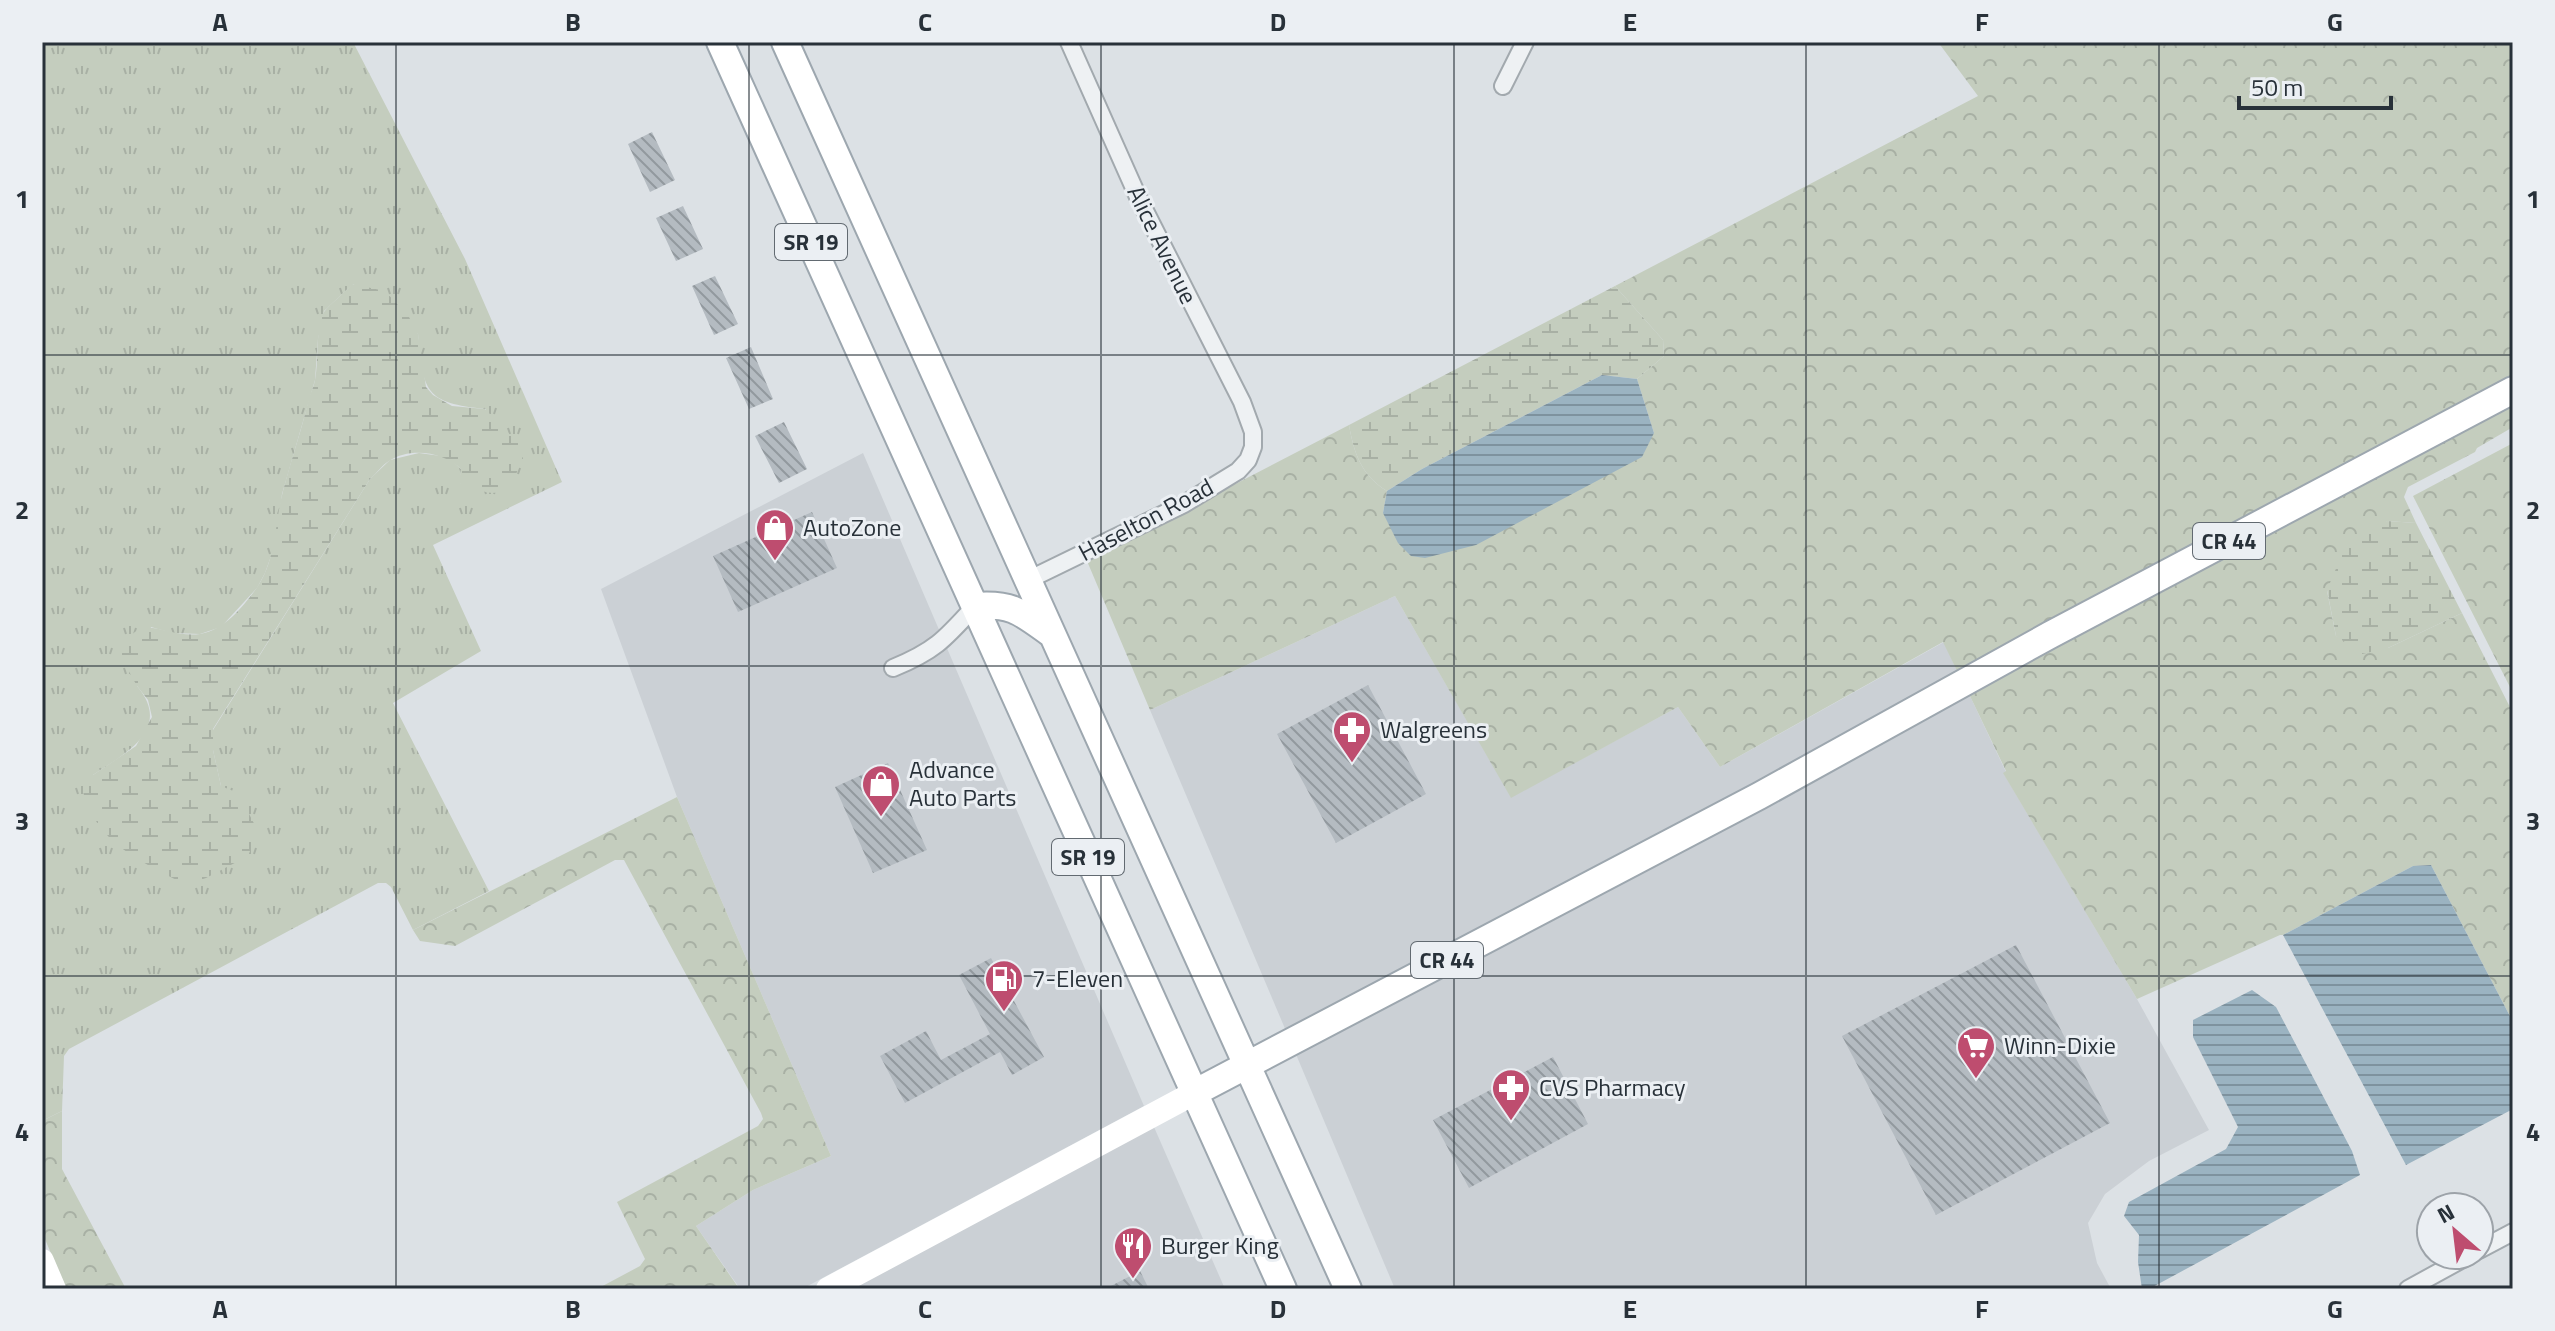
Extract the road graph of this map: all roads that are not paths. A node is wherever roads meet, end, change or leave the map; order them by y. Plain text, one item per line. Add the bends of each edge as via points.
1 (720, 42) edge
2 (785, 42) edge
3 (1069, 42) edge
4 (1525, 42) edge
5 (1503, 86) dead end
6 (2513, 390) edge
7 (1253, 447) joint
8 (1028, 580) junction
9 (975, 606) junction
10 (1053, 636) junction
11 (893, 668) dead end
12 (1247, 1064) junction
13 (1194, 1093) junction
14 (2513, 1232) edge
15 (2495, 1242) edge
16 (42, 1261) edge
17 (2441, 1271) edge
18 (54, 1289) edge
19 (828, 1289) edge
20 (1283, 1289) edge
21 (1348, 1289) edge
22 (2408, 1289) edge

1 - 9 main road, SR 19
2 - 8 main road, SR 19
3 - 7 street, Alice Avenue via 1138,197 1242,402
4 - 5 street
6 - 12 main road, CR 44 via 1759,796
7 - 8 street, Haselton Road via 1238,471 1184,504
8 - 10 main road, SR 19
9 - 10 main road via 1018,609
9 - 11 street via 942,642
9 - 13 main road, SR 19
10 - 12 main road, SR 19
12 - 13 main road, CR 44
12 - 21 main road, SR 19
13 - 19 main road, CR 44
13 - 20 main road, SR 19
14 - 15 street
16 - 18 main road
17 - 22 street

